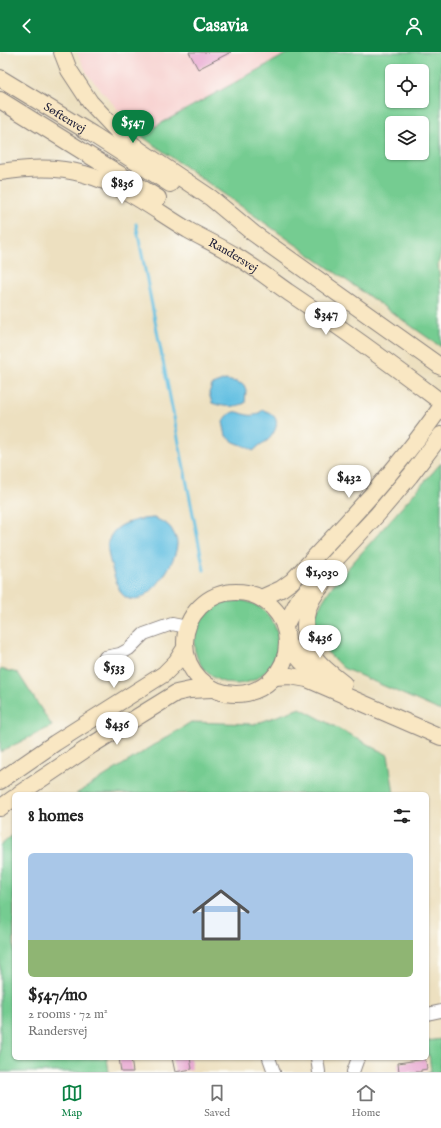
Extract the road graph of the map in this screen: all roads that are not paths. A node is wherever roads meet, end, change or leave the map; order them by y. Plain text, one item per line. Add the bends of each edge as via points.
1 (62, 52) edge
2 (0, 78) edge
3 (0, 100) edge
4 (0, 172) edge
5 (253, 233) junction
6 (236, 256) junction
7 (441, 367) edge
8 (436, 398) edge
9 (441, 407) edge
10 (441, 435) edge
11 (344, 552) junction
12 (261, 598) junction
13 (285, 626) junction
14 (187, 627) junction
15 (288, 644) junction
16 (185, 648) junction
17 (105, 657) dead end
18 (275, 677) junction
19 (344, 684) junction
20 (212, 689) junction
21 (441, 726) edge
22 (441, 737) edge
23 (0, 781) edge
24 (22, 792) edge
25 (12, 799) edge
26 (0, 808) edge
27 (441, 1011) edge
28 (429, 1014) edge
29 (270, 1060) edge
30 (317, 1060) edge
31 (357, 1060) edge
32 (274, 1072) edge
33 (320, 1072) edge
34 (353, 1072) edge

1 - 5 main road via 69,70 90,102 122,136 211,198
2 - 5 main road, Søftenvej via 206,207
3 - 6 main road, Søftenvej via 135,182 186,216
4 - 6 main road, Randersvej via 47,168 84,173 136,196 187,229
5 - 7 main road
6 - 8 main road, Randersvej
9 - 12 main road via 355,514 292,581
10 - 11 main road via 410,476
11 - 13 main road via 299,599
11 - 19 main road via 307,609 305,626 306,640 312,654
12 - 13 main road via 279,614
12 - 14 main road via 247,592 217,595 204,602
13 - 15 main road
14 - 16 main road
14 - 17 street via 172,624 144,634 129,650
15 - 18 main road via 282,667
15 - 19 main road via 300,661 313,671
16 - 20 main road via 188,663 196,676
16 - 23 main road via 164,674 55,742
18 - 20 main road via 251,693 236,695
18 - 22 main road via 307,678
19 - 21 main road
20 - 24 main road via 176,693
25 - 26 main road
27 - 28 street
29 - 32 street
30 - 33 street
31 - 34 street

